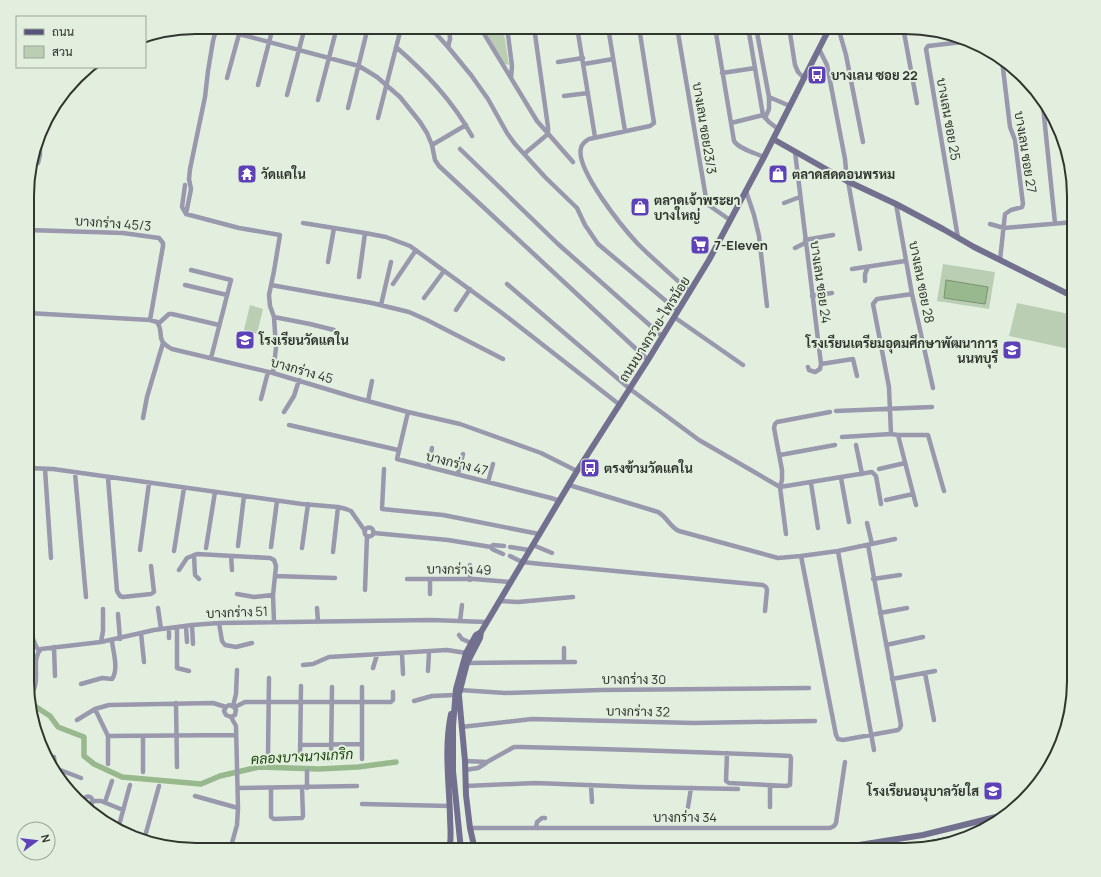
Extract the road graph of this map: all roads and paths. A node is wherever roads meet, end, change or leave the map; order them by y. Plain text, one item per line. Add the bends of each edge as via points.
1 (215, 34) edge
2 (239, 34) joint
3 (271, 34) edge
4 (303, 34) edge
5 (335, 34) edge
6 (366, 34) edge
7 (399, 34) edge
8 (436, 34) edge
9 (450, 34) edge
10 (484, 34) edge
11 (508, 34) edge
12 (535, 34) edge
13 (579, 34) edge
14 (609, 34) edge
15 (640, 34) edge
16 (678, 34) edge
17 (716, 34) edge
18 (749, 34) edge
19 (757, 34) edge
20 (790, 34) edge
21 (826, 34) edge
22 (840, 34) edge
23 (904, 34) edge
24 (269, 42) junction
25 (956, 43) edge
26 (396, 47) junction
27 (448, 47) junction
28 (818, 49) junction
29 (299, 50) junction
30 (329, 58) junction
31 (583, 58) junction
32 (613, 59) junction
33 (558, 62) dead end
34 (584, 64) junction
35 (359, 66) junction
36 (1003, 66) edge
37 (755, 68) junction
38 (722, 73) junction
39 (227, 78) dead end
40 (511, 78) junction
41 (804, 78) junction
42 (386, 84) junction
43 (258, 85) dead end
44 (588, 93) junction
45 (287, 95) dead end
46 (564, 96) dead end
47 (769, 97) junction
48 (318, 100) dead end
49 (917, 103) dead end
50 (790, 106) junction
51 (348, 108) dead end
52 (1044, 113) edge
53 (764, 117) junction
54 (378, 118) dead end
55 (731, 123) junction
56 (466, 125) junction
57 (778, 129) junction
58 (625, 130) junction
59 (548, 134) junction
60 (472, 136) dead end
61 (595, 137) junction
62 (773, 139) junction
63 (863, 142) dead end
64 (432, 145) junction
65 (460, 149) dead end
66 (795, 152) junction
67 (40, 154) edge
68 (524, 154) junction
69 (764, 158) junction
70 (573, 162) dead end
71 (37, 164) edge
72 (848, 181) junction
73 (185, 185) dead end
74 (746, 191) junction
75 (800, 197) junction
76 (784, 203) dead end
77 (896, 204) junction
78 (186, 214) junction
79 (730, 220) junction
80 (1067, 222) edge
81 (303, 223) dead end
82 (1055, 223) junction
83 (990, 224) dead end
84 (334, 228) junction
85 (1004, 228) junction
86 (34, 230) edge
87 (366, 233) junction
88 (833, 235) dead end
89 (958, 238) junction
90 (805, 241) junction
91 (795, 248) dead end
92 (416, 250) junction
93 (860, 250) dead end
94 (1000, 260) junction
95 (905, 261) junction
96 (328, 262) dead end
97 (391, 262) dead end
98 (868, 267) junction
99 (852, 269) dead end
100 (191, 270) dead end
101 (444, 270) junction
102 (359, 277) dead end
103 (865, 281) dead end
104 (393, 284) dead end
105 (507, 284) dead end
106 (185, 285) dead end
107 (271, 285) junction
108 (470, 289) junction
109 (690, 292) junction
110 (832, 293) dead end
111 (912, 294) junction
112 (1067, 294) edge
113 (227, 295) junction
114 (812, 296) junction
115 (424, 298) dead end
116 (381, 305) junction
117 (767, 306) dead end
118 (456, 310) dead end
119 (678, 310) junction
120 (34, 313) edge
121 (274, 317) junction
122 (674, 317) junction
123 (150, 320) junction
124 (158, 324) junction
125 (220, 325) junction
126 (334, 330) dead end
127 (662, 336) junction
128 (163, 343) junction
129 (212, 358) junction
130 (502, 359) dead end
131 (648, 360) junction
132 (821, 364) junction
133 (742, 365) dead end
134 (808, 367) dead end
135 (271, 372) junction
136 (858, 376) dead end
137 (299, 380) junction
138 (372, 381) dead end
139 (933, 388) dead end
140 (630, 389) junction
141 (261, 399) dead end
142 (368, 401) junction
143 (620, 405) junction
144 (932, 407) dead end
145 (890, 408) junction
146 (836, 411) dead end
147 (284, 412) dead end
148 (408, 412) junction
149 (830, 412) dead end
150 (143, 418) dead end
151 (289, 425) dead end
152 (891, 434) junction
153 (898, 435) junction
154 (842, 437) dead end
155 (835, 445) dead end
156 (856, 445) dead end
157 (432, 448) dead end
158 (398, 450) junction
159 (463, 454) dead end
160 (780, 455) junction
161 (905, 463) junction
162 (493, 464) dead end
163 (428, 467) junction
164 (34, 468) edge
165 (45, 469) junction
166 (384, 469) dead end
167 (880, 469) dead end
168 (577, 471) junction
169 (75, 473) junction
170 (458, 474) junction
171 (862, 474) junction
172 (108, 478) junction
173 (841, 478) junction
174 (488, 482) junction
175 (149, 483) junction
176 (811, 483) junction
177 (569, 485) junction
178 (780, 487) junction
179 (184, 488) junction
180 (944, 491) dead end
181 (215, 492) junction
182 (913, 494) junction
183 (244, 496) junction
184 (277, 500) junction
185 (886, 500) dead end
186 (560, 501) junction
187 (308, 504) junction
188 (881, 504) dead end
189 (916, 505) dead end
190 (338, 507) junction
191 (849, 522) dead end
192 (867, 523) dead end
193 (818, 528) dead end
194 (365, 531) junction
195 (374, 533) junction
196 (539, 534) junction
197 (786, 534) dead end
198 (367, 536) junction
199 (896, 538) dead end
200 (870, 544) junction
201 (238, 546) dead end
202 (504, 546) dead end
203 (271, 547) dead end
204 (491, 547) junction
205 (510, 547) dead end
206 (531, 547) junction
207 (206, 548) dead end
208 (302, 548) dead end
209 (140, 550) dead end
210 (174, 551) dead end
211 (838, 551) junction
212 (333, 552) dead end
213 (552, 553) dead end
214 (503, 554) dead end
215 (194, 555) junction
216 (231, 556) junction
217 (510, 556) dead end
218 (801, 556) junction
219 (52, 558) dead end
220 (522, 562) junction
221 (470, 565) dead end
222 (150, 566) dead end
223 (179, 570) dead end
224 (232, 570) dead end
225 (900, 575) dead end
226 (275, 576) junction
227 (335, 578) dead end
228 (199, 579) dead end
229 (407, 579) dead end
230 (873, 579) junction
231 (430, 580) junction
232 (470, 580) junction
233 (510, 582) junction
234 (365, 590) dead end
235 (237, 594) dead end
236 (430, 594) dead end
237 (273, 595) junction
238 (86, 597) dead end
239 (573, 597) dead end
240 (499, 601) junction
241 (462, 605) dead end
242 (158, 608) dead end
243 (317, 608) dead end
244 (907, 608) dead end
245 (103, 609) dead end
246 (765, 611) dead end
247 (880, 613) junction
248 (118, 614) dead end
249 (460, 621) junction
250 (274, 622) junction
251 (318, 622) junction
252 (486, 622) junction
253 (219, 623) junction
254 (192, 625) junction
255 (186, 626) junction
256 (177, 627) junction
257 (169, 628) junction
258 (161, 629) junction
259 (481, 632) junction
260 (141, 633) junction
261 (459, 634) dead end
262 (923, 637) dead end
263 (169, 638) dead end
264 (120, 639) junction
265 (112, 640) junction
266 (34, 642) edge
267 (101, 642) junction
268 (187, 642) dead end
269 (252, 643) dead end
270 (471, 643) junction
271 (193, 644) dead end
272 (886, 645) junction
273 (54, 647) junction
274 (564, 648) dead end
275 (39, 651) junction
276 (429, 652) junction
277 (402, 653) junction
278 (466, 653) junction
279 (378, 655) junction
280 (564, 661) junction
281 (144, 662) dead end
282 (575, 662) dead end
283 (467, 663) junction
284 (303, 665) dead end
285 (372, 668) dead end
286 (237, 670) dead end
287 (428, 671) dead end
288 (935, 671) dead end
289 (189, 672) dead end
290 (925, 673) junction
291 (403, 674) dead end
292 (55, 676) dead end
293 (269, 678) dead end
294 (892, 679) junction
295 (81, 684) dead end
296 (301, 686) dead end
297 (332, 687) dead end
298 (362, 687) dead end
299 (809, 688) dead end
300 (34, 689) edge
301 (393, 692) dead end
302 (457, 696) junction
303 (414, 701) dead end
304 (269, 702) junction
305 (301, 702) junction
306 (332, 703) junction
307 (362, 703) junction
308 (176, 704) junction
309 (226, 707) junction
310 (234, 707) junction
311 (95, 709) junction
312 (230, 717) junction
313 (77, 720) dead end
314 (934, 720) dead end
315 (815, 721) dead end
316 (462, 727) junction
317 (177, 735) junction
318 (236, 735) junction
319 (871, 735) junction
320 (108, 736) junction
321 (143, 736) junction
322 (455, 736) junction
323 (331, 744) junction
324 (362, 744) junction
325 (300, 745) junction
326 (874, 750) dead end
327 (727, 753) junction
328 (268, 754) dead end
329 (300, 758) dead end
330 (362, 759) dead end
331 (331, 760) dead end
332 (465, 761) junction
333 (487, 762) junction
334 (845, 762) dead end
335 (108, 764) dead end
336 (177, 767) dead end
337 (465, 770) junction
338 (61, 771) edge
339 (307, 771) dead end
340 (143, 772) dead end
341 (81, 778) dead end
342 (112, 781) dead end
343 (130, 785) dead end
344 (591, 785) junction
345 (770, 785) junction
346 (159, 786) dead end
347 (357, 786) dead end
348 (466, 786) junction
349 (238, 788) junction
350 (271, 788) junction
351 (302, 788) junction
352 (307, 788) junction
353 (691, 788) junction
354 (738, 789) dead end
355 (195, 796) dead end
356 (84, 799) edge
357 (92, 801) junction
358 (104, 802) junction
359 (592, 802) dead end
360 (91, 804) edge
361 (362, 804) dead end
362 (450, 806) junction
363 (688, 807) dead end
364 (770, 807) dead end
365 (238, 808) junction
366 (123, 810) junction
367 (545, 818) dead end
368 (991, 818) edge
369 (119, 823) edge
370 (470, 828) junction
371 (536, 828) junction
372 (146, 834) edge
373 (232, 843) edge
374 (450, 843) edge
375 (459, 843) edge
376 (463, 843) edge
377 (473, 843) edge
378 (869, 843) edge

1 - 78 street via 190,169 191,189
2 - 24 street
2 - 39 street
3 - 24 street
4 - 29 street
5 - 30 street
6 - 35 street
7 - 26 street
8 - 27 street
9 - 27 street
10 - 40 street
11 - 40 street
12 - 59 street
13 - 31 street
14 - 32 street
15 - 58 street via 655,122 650,126
16 - 79 street, บางเลน ซอย23/3 via 707,204
17 - 38 street
18 - 37 street
19 - 47 street
20 - 41 street via 795,66
21 - 28 main road, ถนนบางกรวย-ไทรน้อย
22 - 63 street
23 - 49 street
24 - 29 street
24 - 43 street
25 - 89 street, บางเลน ซอย 25 via 928,46 926,49
26 - 42 street
26 - 56 street via 433,81
27 - 68 street via 471,75
28 - 41 main road, ถนนบางกรวย-ไทรน้อย
28 - 72 street via 827,65
29 - 30 street
29 - 45 street
30 - 35 street
30 - 48 street
31 - 33 street
31 - 34 street
32 - 34 street
32 - 58 street
34 - 44 street
35 - 42 street
35 - 51 street
36 - 85 street, บางเลน ซอย 27 via 1023,204 1022,207 1005,214
37 - 38 street
37 - 53 street
38 - 55 street
40 - 59 street via 537,121
41 - 50 main road, ถนนบางกรวย-ไทรน้อย
42 - 54 street
42 - 64 street via 413,111
44 - 46 street
44 - 61 street
47 - 50 street
47 - 53 street via 769,109
50 - 57 main road, ถนนบางกรวย-ไทรน้อย
52 - 82 street
53 - 55 street
53 - 57 street
55 - 69 street via 736,144
56 - 60 street
56 - 64 street
57 - 62 main road, ถนนบางกรวย-ไทรน้อย
58 - 61 street
59 - 68 street
59 - 70 street
61 - 109 street via 585,142 581,148 583,163 594,188 638,243
62 - 66 main road
62 - 69 main road, ถนนบางกรวย-ไทรน้อย
64 - 131 street via 439,166
65 - 127 street via 558,244
66 - 72 main road
66 - 75 street, บางเลน ซอย 24
67 - 71 street
68 - 119 street via 572,203 598,244
69 - 74 main road, ถนนบางกรวย-ไทรน้อย
72 - 77 main road
72 - 93 street
73 - 78 street via 182,207
74 - 79 main road, ถนนบางกรวย-ไทรน้อย
74 - 117 street via 759,236
75 - 76 street
75 - 90 street, บางเลน ซอย 24
77 - 89 main road
77 - 95 street, บางเลน ซอย 28
78 - 107 street via 239,228 280,235
79 - 109 main road, ถนนบางกรวย-ไทรน้อย
80 - 82 street
81 - 84 street
82 - 85 street
83 - 85 street
84 - 87 street
84 - 96 street
85 - 94 street, บางเลน ซอย 27
86 - 123 street, บางกร่าง 45/3 via 116,233 159,238 163,246
87 - 92 street via 402,242
87 - 102 street
88 - 90 street
89 - 94 main road
90 - 91 street
90 - 114 street, บางเลน ซอย 24
92 - 101 street
92 - 104 street
94 - 112 main road
95 - 98 street
95 - 111 street, บางเลน ซอย 28
97 - 116 street
98 - 99 street
98 - 103 street
100 - 113 street via 231,280
101 - 108 street
101 - 115 street
105 - 140 street
106 - 113 street
107 - 116 street
107 - 121 street via 269,301
108 - 118 street
108 - 143 street
109 - 119 main road, ถนนบางกรวย-ไทรน้อย
110 - 114 street
111 - 139 street, บางเลน ซอย 28
111 - 145 street via 876,299 873,304 889,387
113 - 125 street
114 - 132 street, บางเลน ซอย 24
116 - 130 street via 409,312 427,320
119 - 122 main road, ถนนบางกรวย-ไทรน้อย
120 - 123 street
121 - 126 street
121 - 135 street via 276,348
122 - 127 main road, ถนนบางกรวย-ไทรน้อย
122 - 133 street
123 - 124 street
124 - 125 street via 172,314
124 - 128 street
125 - 129 street
127 - 131 main road, ถนนบางกรวย-ไทรน้อย
128 - 129 street, บางกร่าง 45 via 172,349
128 - 150 street
129 - 135 street, บางกร่าง 45
131 - 140 main road, ถนนบางกรวย-ไทรน้อย
132 - 134 street via 819,371 815,372
132 - 136 street via 853,359
135 - 137 street, บางกร่าง 45
135 - 141 street
137 - 142 street, บางกร่าง 45
137 - 147 street via 294,396
138 - 142 street
140 - 143 main road, ถนนบางกรวย-ไทรน้อย
140 - 178 street via 699,440
142 - 148 street, บางกร่าง 45
143 - 168 main road, ถนนบางกรวย-ไทรน้อย
144 - 145 street
145 - 146 street
145 - 152 street
148 - 158 street
148 - 168 street, บางกร่าง 45 via 482,431 541,453
149 - 160 street via 777,422 774,428
151 - 158 street
152 - 153 street
152 - 154 street
153 - 161 street
153 - 180 street via 928,435
155 - 160 street
156 - 171 street
157 - 163 street
158 - 163 street, บางกร่าง 47 via 398,460
159 - 170 street
160 - 178 street via 783,475
161 - 167 street
161 - 182 street
162 - 174 street
163 - 170 street, บางกร่าง 47
164 - 165 street
165 - 169 street
165 - 219 street
166 - 196 street via 382,509 443,515
168 - 177 main road, ถนนบางกรวย-ไทรน้อย
169 - 172 street
169 - 238 street
170 - 174 street, บางกร่าง 47
171 - 173 street
171 - 188 street via 875,474
172 - 175 street
172 - 222 street via 117,591 120,596 154,592
173 - 176 street
173 - 191 street
174 - 186 street, บางกร่าง 47
175 - 179 street
175 - 209 street
176 - 178 street
176 - 193 street
177 - 186 main road, ถนนบางกรวย-ไทรน้อย
177 - 218 street via 658,512 680,531 778,558
178 - 197 street
179 - 181 street
179 - 210 street
181 - 183 street
181 - 207 street
182 - 185 street
182 - 189 street
183 - 184 street
183 - 201 street
184 - 187 street
184 - 203 street
186 - 196 main road, ถนนบางกรวย-ไทรน้อย
187 - 190 street
187 - 208 street
190 - 194 street via 350,512
190 - 212 street
192 - 200 street
194 - 195 street via 371,528
194 - 198 street
195 - 198 street via 371,537
195 - 204 street
196 - 206 main road, ถนนบางกรวย-ไทรน้อย
198 - 234 street
199 - 200 street
200 - 211 street
200 - 230 street
202 - 204 street
204 - 214 street
205 - 206 street
206 - 213 street
206 - 220 main road, ถนนบางกรวย-ไทรน้อย
211 - 218 street
211 - 319 street
215 - 216 street
215 - 223 street via 187,558
215 - 228 street via 195,576
216 - 224 street
216 - 226 street via 270,558 276,562
217 - 220 street
218 - 319 street via 836,735 843,740
220 - 233 main road, ถนนบางกรวย-ไทรน้อย
220 - 246 street via 763,585 767,590
221 - 232 street
225 - 230 street
226 - 227 street
226 - 237 street
229 - 231 street, บางกร่าง 49
230 - 247 street
231 - 232 street, บางกร่าง 49
231 - 236 street
232 - 233 street, บางกร่าง 49
233 - 240 main road, ถนนบางกรวย-ไทรน้อย
235 - 237 street via 254,597
237 - 250 street
239 - 240 street via 518,602
240 - 252 main road, ถนนบางกรวย-ไทรน้อย
241 - 249 street
242 - 258 street
243 - 251 street
244 - 247 street
245 - 267 street
247 - 272 street
248 - 264 street
249 - 251 street, บางกร่าง 51
249 - 252 street, บางกร่าง 51
250 - 251 street, บางกร่าง 51
250 - 253 street, บางกร่าง 51
252 - 259 main road, ถนนบางกรวย-ไทรน้อย
253 - 254 street, บางกร่าง 51
253 - 269 street via 225,645 236,647
254 - 255 street, บางกร่าง 51
254 - 271 street
255 - 256 street, บางกร่าง 51
255 - 268 street
256 - 257 street, บางกร่าง 51
256 - 289 street via 177,668
257 - 258 street, บางกร่าง 51
257 - 263 street
258 - 260 street, บางกร่าง 51
259 - 270 main road, ถนนบางกรวย-ไทรน้อย
259 - 283 main road, ถนนบางกรวย-ไทรน้อย
260 - 264 street, บางกร่าง 51
260 - 281 street
261 - 270 street
262 - 272 street
264 - 265 street, บางกร่าง 51
265 - 267 street, บางกร่าง 51
265 - 295 street via 115,669 112,679 102,678
266 - 275 street
267 - 273 street, บางกร่าง 51
270 - 278 main road, ถนนบางกรวย-ไทรน้อย
272 - 294 street
273 - 275 street, บางกร่าง 51
273 - 292 street
274 - 280 street
275 - 300 street via 36,657
276 - 277 street
276 - 278 street via 453,650
276 - 287 street
277 - 279 street
277 - 291 street
278 - 302 main road, ถนนบางกรวย-ไทรน้อย via 457,683
279 - 284 street via 329,657
279 - 285 street
280 - 282 street
280 - 283 street
283 - 302 main road, ถนนบางกรวย-ไทรน้อย
286 - 310 street
288 - 290 street
290 - 294 street
290 - 314 street
293 - 304 street
294 - 319 street via 900,728
296 - 305 street
297 - 306 street
298 - 307 street
299 - 302 street, บางกร่าง 30 via 505,692
301 - 307 street via 391,702
302 - 303 street, บางกร่าง 30 via 432,696
302 - 316 main road
302 - 322 main road, ถนนบางกรวย-ไทรน้อย
302 - 362 main road via 449,725 446,759
304 - 305 street
304 - 310 street via 245,702
304 - 328 street
305 - 306 street
305 - 325 street
306 - 307 street
306 - 323 street
307 - 324 street
308 - 309 street via 213,703
308 - 311 street via 109,705
308 - 317 street
309 - 310 street
309 - 312 street via 225,714
310 - 312 street via 235,713
311 - 313 street
311 - 320 street
312 - 318 street via 236,726
315 - 316 street, บางกร่าง 32 via 694,723 532,719
316 - 332 main road
317 - 318 street
317 - 321 street
317 - 336 street
318 - 349 street
319 - 326 street
320 - 321 street
320 - 335 street
321 - 340 street
322 - 375 main road, ถนนบางกรวย-ไทรน้อย via 453,771
322 - 376 main road, ถนนบางกรวย-ไทรน้อย
323 - 324 street
323 - 325 street
323 - 331 street
324 - 330 street
325 - 329 street
327 - 333 street via 518,747
327 - 345 street via 726,781
327 - 345 street via 790,756 790,785
332 - 333 street
332 - 337 main road
333 - 337 street via 478,768
334 - 371 street, บางกร่าง 34 via 836,823 830,828
337 - 348 main road
338 - 341 street
339 - 352 street
342 - 358 street
343 - 366 street
344 - 348 street
344 - 353 street
344 - 359 street
345 - 364 street
346 - 372 street
347 - 352 street
348 - 370 main road
349 - 350 street
349 - 365 street
350 - 351 street
350 - 351 street via 271,816 274,819 302,818
351 - 352 street
353 - 354 street
353 - 363 street
355 - 365 street
356 - 357 street via 89,796
357 - 358 street
357 - 360 street
358 - 366 street
361 - 362 street
362 - 374 main road
365 - 373 street
366 - 369 street
367 - 371 street via 537,822
368 - 378 main road
370 - 371 street, บางกร่าง 34
370 - 377 main road

